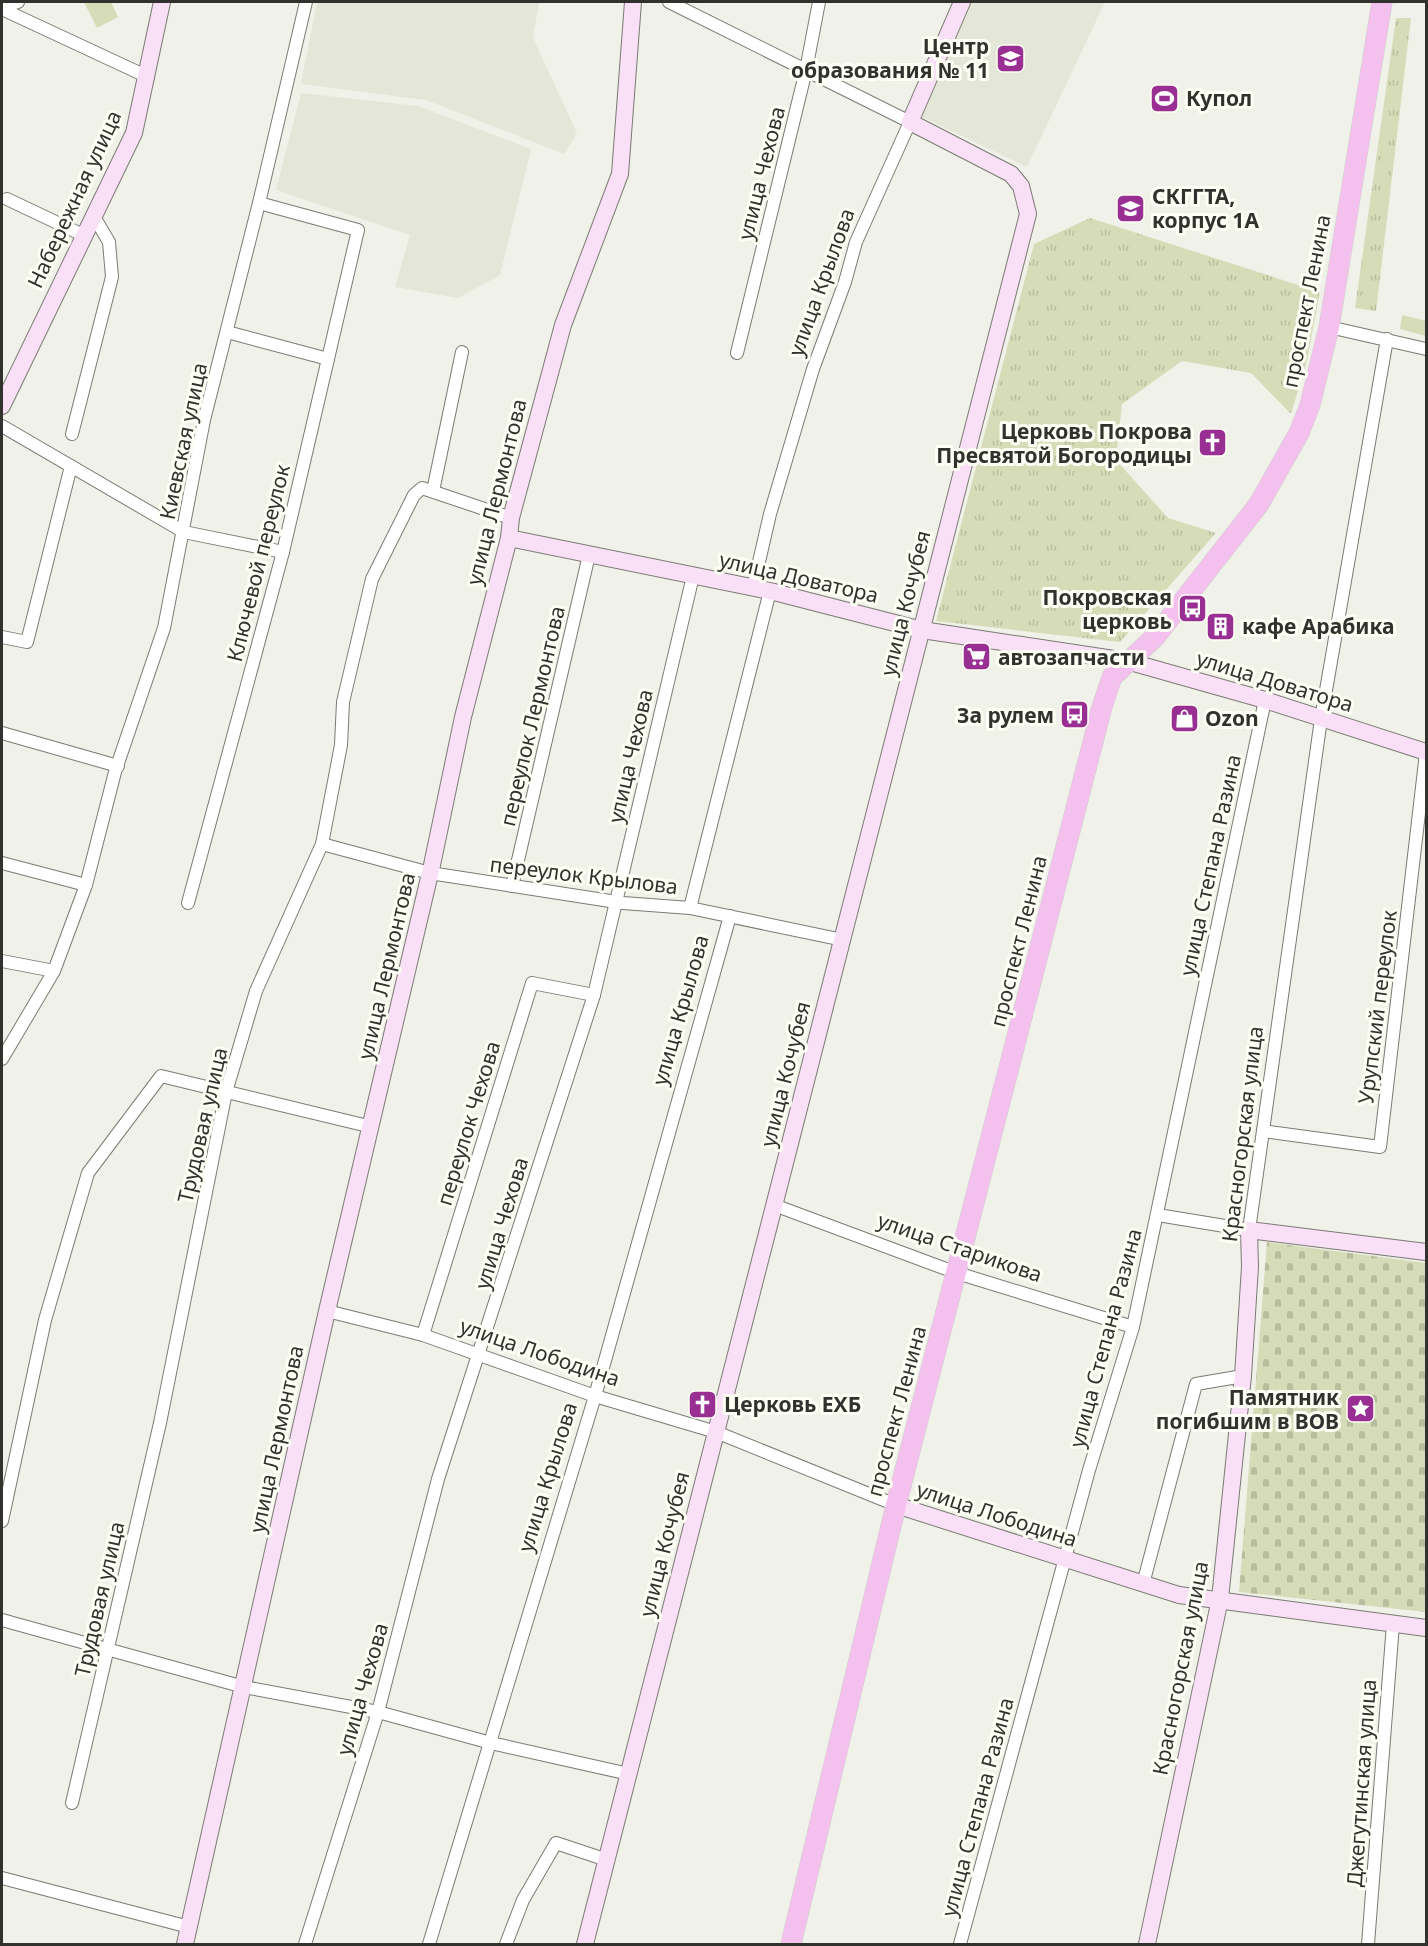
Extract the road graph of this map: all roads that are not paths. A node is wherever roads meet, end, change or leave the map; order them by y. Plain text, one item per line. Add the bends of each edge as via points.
1 (18, 2) edge
2 (162, 2) edge
3 (306, 2) edge
4 (633, 2) edge
5 (669, 2) edge
6 (819, 2) edge
7 (962, 2) edge
8 (1382, 2) edge
9 (2, 9) edge
10 (806, 70) junction
11 (148, 77) junction
12 (910, 122) junction
13 (8, 199) dead end
14 (260, 203) junction
15 (93, 215) junction
16 (83, 235) junction
17 (1329, 327) junction
18 (227, 332) junction
19 (1387, 339) junction
20 (1426, 349) edge
21 (462, 352) dead end
22 (737, 353) dead end
23 (328, 358) junction
24 (2, 406) edge
25 (2, 426) edge
26 (72, 434) dead end
27 (71, 466) junction
28 (433, 491) junction
29 (511, 518) junction
30 (184, 532) junction
31 (509, 538) junction
32 (283, 552) junction
33 (590, 555) junction
34 (693, 576) junction
35 (761, 590) junction
36 (922, 630) junction
37 (2, 637) edge
38 (1127, 661) junction
39 (1265, 700) junction
40 (1321, 718) junction
41 (2, 733) edge
42 (1426, 753) edge
43 (118, 766) junction
44 (322, 844) junction
45 (2, 862) edge
46 (430, 873) junction
47 (86, 885) junction
48 (512, 886) junction
49 (616, 902) junction
50 (188, 903) dead end
51 (690, 908) junction
52 (730, 916) junction
53 (843, 940) junction
54 (2, 961) edge
55 (54, 971) junction
56 (594, 995) junction
57 (2, 1056) edge
58 (226, 1092) junction
59 (372, 1127) junction
60 (1263, 1131) junction
61 (774, 1205) junction
62 (1158, 1215) junction
63 (1249, 1230) junction
64 (1426, 1252) edge
65 (957, 1273) junction
66 (327, 1311) junction
67 (1133, 1327) junction
68 (423, 1335) junction
69 (481, 1354) junction
70 (1243, 1376) junction
71 (594, 1396) junction
72 (716, 1432) junction
73 (896, 1505) junction
74 (2, 1521) edge
75 (1065, 1559) junction
76 (1143, 1584) junction
77 (1220, 1599) junction
78 (2, 1620) edge
79 (1393, 1624) junction
80 (1426, 1628) edge
81 (108, 1650) junction
82 (244, 1687) junction
83 (378, 1712) junction
84 (491, 1743) junction
85 (629, 1774) junction
86 (72, 1803) dead end
87 (607, 1860) junction
88 (2, 1878) edge
89 (189, 1927) junction
90 (185, 1944) edge
91 (305, 1944) edge
92 (429, 1944) edge
93 (506, 1944) edge
94 (585, 1944) edge
95 (791, 1944) edge
96 (960, 1944) edge
97 (1147, 1944) edge
98 (1368, 1944) edge

1 - 9 street
2 - 11 street, Набережная улица
3 - 14 street, Киевская улица
4 - 29 street, улица Лермонтова via 620,174 563,325
5 - 10 street
6 - 10 street, улица Чехова
7 - 12 street, улица Крылова
8 - 17 main road, проспект Ленина
9 - 11 street
10 - 12 street
10 - 22 street, улица Чехова
11 - 15 street, Набережная улица via 134,133
12 - 35 street, улица Крылова via 856,242 813,369 770,514
12 - 36 street, улица Кочубея via 1011,174 1021,186 1028,214
13 - 16 street
14 - 18 street, Киевская улица
14 - 23 street, Ключевой переулок via 358,230
15 - 16 street, Набережная улица
15 - 26 street via 109,243 112,277
16 - 24 street, Набережная улица
17 - 19 street
17 - 38 main road, проспект Ленина via 1310,405 1277,474 1242,528 1184,602 1155,637
18 - 23 street
18 - 30 street, Киевская улица via 204,420
19 - 20 street
19 - 40 street
21 - 28 street
23 - 32 street, Ключевой переулок
25 - 27 street
27 - 30 street
27 - 37 street via 27,642
28 - 29 street
28 - 44 street, Трудовая улица via 422,488 414,495 372,579 343,702 341,745
29 - 31 street, улица Лермонтова
30 - 32 street
30 - 43 street, Киевская улица via 164,628
31 - 33 street, улица Доватора
31 - 46 street, улица Лермонтова via 462,717
32 - 50 street, Ключевой переулок
33 - 34 street, улица Доватора
33 - 48 street, переулок Лермонтова
34 - 35 street, улица Доватора
34 - 49 street, улица Чехова
35 - 36 street, улица Доватора
35 - 51 street, улица Крылова
36 - 38 street, улица Доватора
36 - 53 street, улица Кочубея
38 - 39 street, улица Доватора
38 - 65 main road, проспект Ленина via 1112,677 1102,707
39 - 40 street, улица Доватора
39 - 62 street, улица Степана Разина
40 - 42 street, улица Доватора
40 - 60 street, Красногорская улица
41 - 43 street
42 - 60 street, Урупский переулок via 1380,1147
43 - 47 street, Киевская улица
44 - 46 street, переулок Крылова
44 - 58 street, Трудовая улица via 256,992
45 - 47 street
46 - 48 street, переулок Крылова
46 - 59 street, улица Лермонтова
47 - 55 street, Киевская улица
48 - 49 street, переулок Крылова
49 - 51 street, переулок Крылова
49 - 56 street, улица Чехова
51 - 52 street, переулок Крылова
52 - 53 street, переулок Крылова
52 - 71 street, улица Крылова
53 - 61 street, улица Кочубея
54 - 55 street
55 - 57 street, Киевская улица
56 - 68 street, переулок Чехова via 532,983
56 - 69 street, улица Чехова
58 - 59 street
58 - 74 street via 160,1076 88,1173 45,1320
58 - 81 street, Трудовая улица via 160,1424
59 - 66 street, улица Лермонтова
60 - 63 street, Красногорская улица
61 - 65 street, улица Старикова
61 - 72 street, улица Кочубея
62 - 63 street
62 - 67 street, улица Степана Разина
63 - 64 street
63 - 70 street, Красногорская улица
65 - 67 street, улица Старикова
65 - 73 main road, проспект Ленина
66 - 68 street, улица Лободина
66 - 82 street, улица Лермонтова
67 - 75 street, улица Степана Разина
68 - 69 street, улица Лободина
69 - 71 street, улица Лободина
69 - 83 street, улица Чехова via 438,1479
70 - 76 street via 1196,1384
70 - 77 street, Красногорская улица
71 - 72 street, улица Лободина
71 - 84 street, улица Крылова
72 - 73 street, улица Лободина
72 - 85 street, улица Кочубея
73 - 75 street, улица Лободина
73 - 95 main road, проспект Ленина
75 - 76 street, улица Лободина
75 - 96 street, улица Степана Разина
76 - 77 street, улица Лободина via 1179,1595
77 - 79 street, улица Лободина
77 - 97 street, Красногорская улица
78 - 81 street
79 - 80 street, улица Лободина
79 - 98 street, Джегутинская улица
81 - 82 street
81 - 86 street, Трудовая улица
82 - 83 street
82 - 89 street, улица Лермонтова
83 - 84 street
83 - 91 street, улица Чехова
84 - 85 street
84 - 92 street, улица Крылова
85 - 87 street, улица Кочубея
87 - 93 street via 556,1843 523,1900
87 - 94 street, улица Кочубея
88 - 89 street
89 - 90 street, улица Лермонтова

